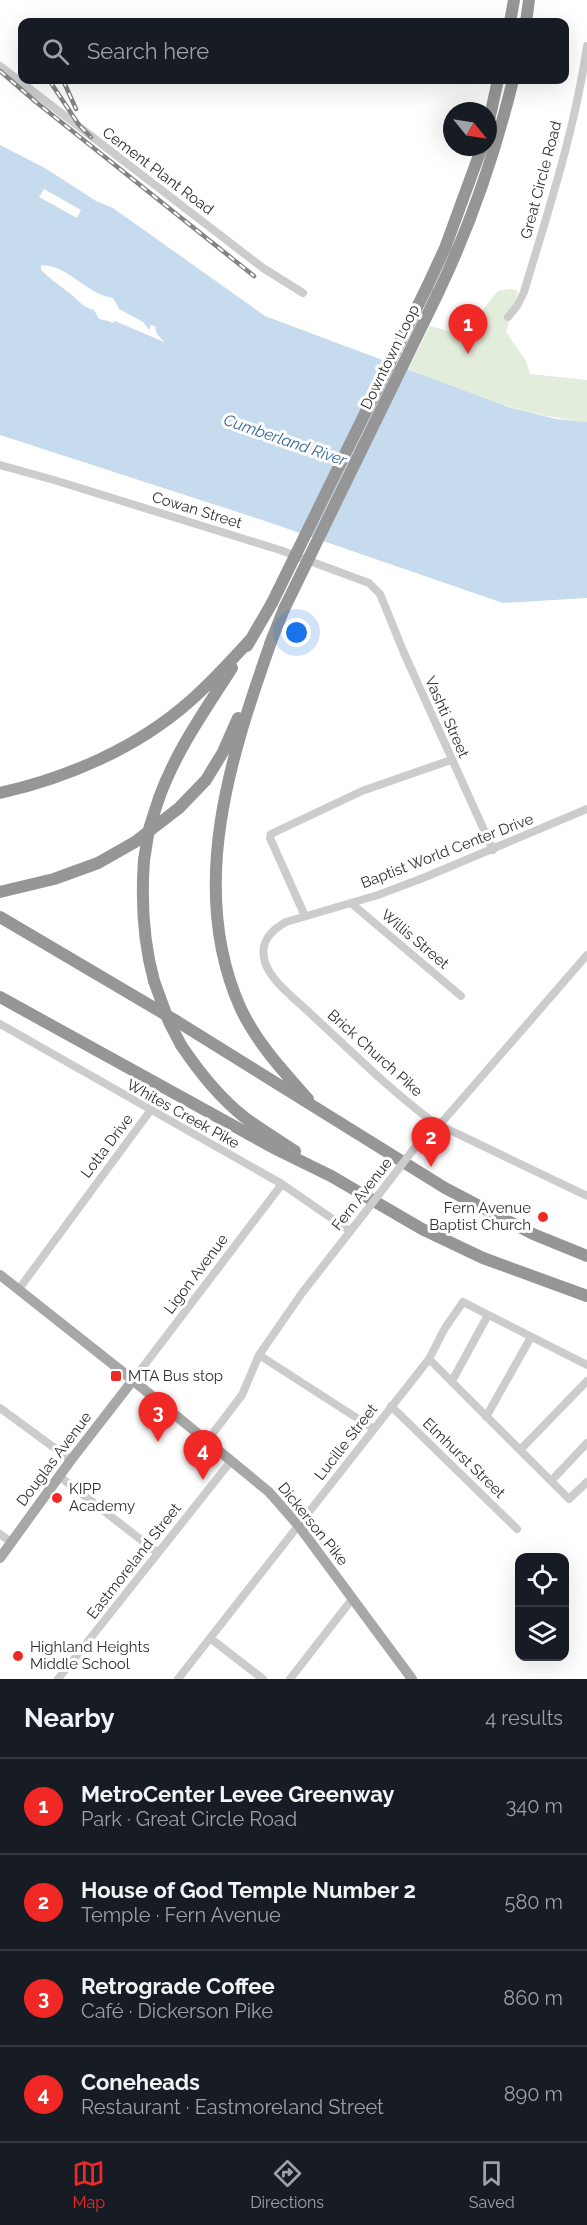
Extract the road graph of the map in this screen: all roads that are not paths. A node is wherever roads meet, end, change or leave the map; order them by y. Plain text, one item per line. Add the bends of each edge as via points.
1 (514, 0) edge
2 (529, 0) edge
3 (511, 18) edge
4 (527, 18) edge
5 (587, 46) edge
6 (0, 66) edge
7 (18, 80) edge
8 (23, 84) edge
9 (497, 84) edge
10 (512, 84) edge
11 (493, 102) edge
12 (479, 156) edge
13 (432, 290) junction
14 (303, 293) dead end
15 (508, 317) dead end
16 (0, 465) edge
17 (380, 594) joint
18 (272, 639) junction
19 (250, 640) junction
20 (451, 760) junction
21 (0, 793) edge
22 (587, 809) edge
23 (493, 850) junction
24 (0, 892) edge
25 (351, 903) junction
26 (305, 916) junction
27 (0, 917) edge
28 (263, 954) joint
29 (587, 955) edge
30 (461, 996) dead end
31 (0, 997) edge
32 (0, 1024) edge
33 (315, 1106) junction
34 (150, 1111) junction
35 (437, 1124) junction
36 (331, 1176) junction
37 (282, 1184) junction
38 (587, 1196) edge
39 (350, 1231) junction
40 (587, 1256) edge
41 (0, 1275) edge
42 (19, 1288) junction
43 (587, 1296) edge
44 (488, 1316) junction
45 (531, 1337) junction
46 (259, 1355) junction
47 (429, 1359) junction
48 (587, 1365) edge
49 (132, 1380) junction
50 (452, 1381) junction
51 (587, 1381) edge
52 (392, 1406) junction
53 (0, 1408) edge
54 (486, 1417) junction
55 (374, 1429) junction
56 (207, 1441) junction
57 (587, 1443) edge
58 (520, 1450) junction
59 (70, 1460) junction
60 (231, 1461) junction
61 (59, 1476) junction
62 (551, 1481) junction
63 (587, 1482) edge
64 (298, 1525) junction
65 (517, 1529) dead end
66 (0, 1534) edge
67 (11, 1542) junction
68 (158, 1553) junction
69 (0, 1558) edge
70 (353, 1598) junction
71 (210, 1638) junction
72 (58, 1679) edge
73 (178, 1679) edge
74 (263, 1679) edge
75 (290, 1679) edge
76 (412, 1679) edge

1 - 3 highway
2 - 4 highway
5 - 15 street, Great Circle Road via 556,184 524,292
6 - 7 street, Cement Plant Road
8 - 14 street, Cement Plant Road via 263,268
9 - 11 highway
10 - 13 highway, Downtown Loop via 498,142 458,252
12 - 13 highway, Downtown Loop
13 - 18 highway, Downtown Loop, bridge
13 - 19 highway, Downtown Loop, bridge
16 - 17 street, Cowan Street via 280,550 369,583
17 - 20 street, Vashti Street
18 - 24 highway via 223,752 206,780 179,808 135,842 98,863
18 - 33 highway via 235,751 223,810 217,851 219,931 240,1007 258,1039
19 - 21 highway via 187,704 154,729 69,772
19 - 36 highway, bridge via 188,737 168,772 159,798 149,829 141,893 147,954 169,1022 198,1070 244,1116
20 - 23 street, Vashti Street
20 - 26 street via 362,790 270,834
22 - 23 street, Baptist World Center Drive
23 - 25 street, Baptist World Center Drive
25 - 26 street, Baptist World Center Drive
25 - 30 street, Willis Street
26 - 28 street, Baptist World Center Drive via 273,929 266,938
27 - 33 highway
28 - 35 street, Brick Church Pike via 268,971 283,987
29 - 35 street, Fern Avenue
31 - 36 highway
32 - 34 street, Whites Creek Pike
33 - 40 highway via 484,1210
34 - 37 street, Whites Creek Pike
34 - 42 street, Lotta Drive
35 - 38 street, Brick Church Pike
35 - 39 street, Fern Avenue, bridge
36 - 43 highway via 422,1229 483,1258
37 - 39 street, Whites Creek Pike
37 - 49 street, Ligon Avenue
39 - 46 street, Fern Avenue
41 - 42 main road, Dickerson Pike
42 - 49 main road, Dickerson Pike
44 - 45 street
44 - 47 street, Lucille Street via 463,1302
44 - 50 street
45 - 48 street
45 - 54 street
46 - 55 street
46 - 56 street, Fern Avenue via 242,1395
47 - 50 street
47 - 52 street, Lucille Street
49 - 56 main road, Dickerson Pike
49 - 59 main road, Douglas Avenue
50 - 54 street
51 - 58 street
52 - 55 street, Lucille Street
52 - 65 street, Elmhurst Street
53 - 59 street
54 - 58 street
55 - 64 street, Lucille Street
56 - 60 main road, Dickerson Pike
57 - 62 street
58 - 62 street
59 - 61 main road, Douglas Avenue
60 - 64 main road, Dickerson Pike via 269,1492
60 - 68 street, Eastmoreland Street
61 - 67 main road, Douglas Avenue
61 - 68 street
62 - 63 street via 569,1499
64 - 70 main road, Dickerson Pike
64 - 71 street, Lucille Street
66 - 67 street
67 - 69 main road, Douglas Avenue
68 - 72 street, Eastmoreland Street
70 - 75 street
70 - 76 main road, Dickerson Pike
71 - 73 street, Lucille Street
71 - 74 street

